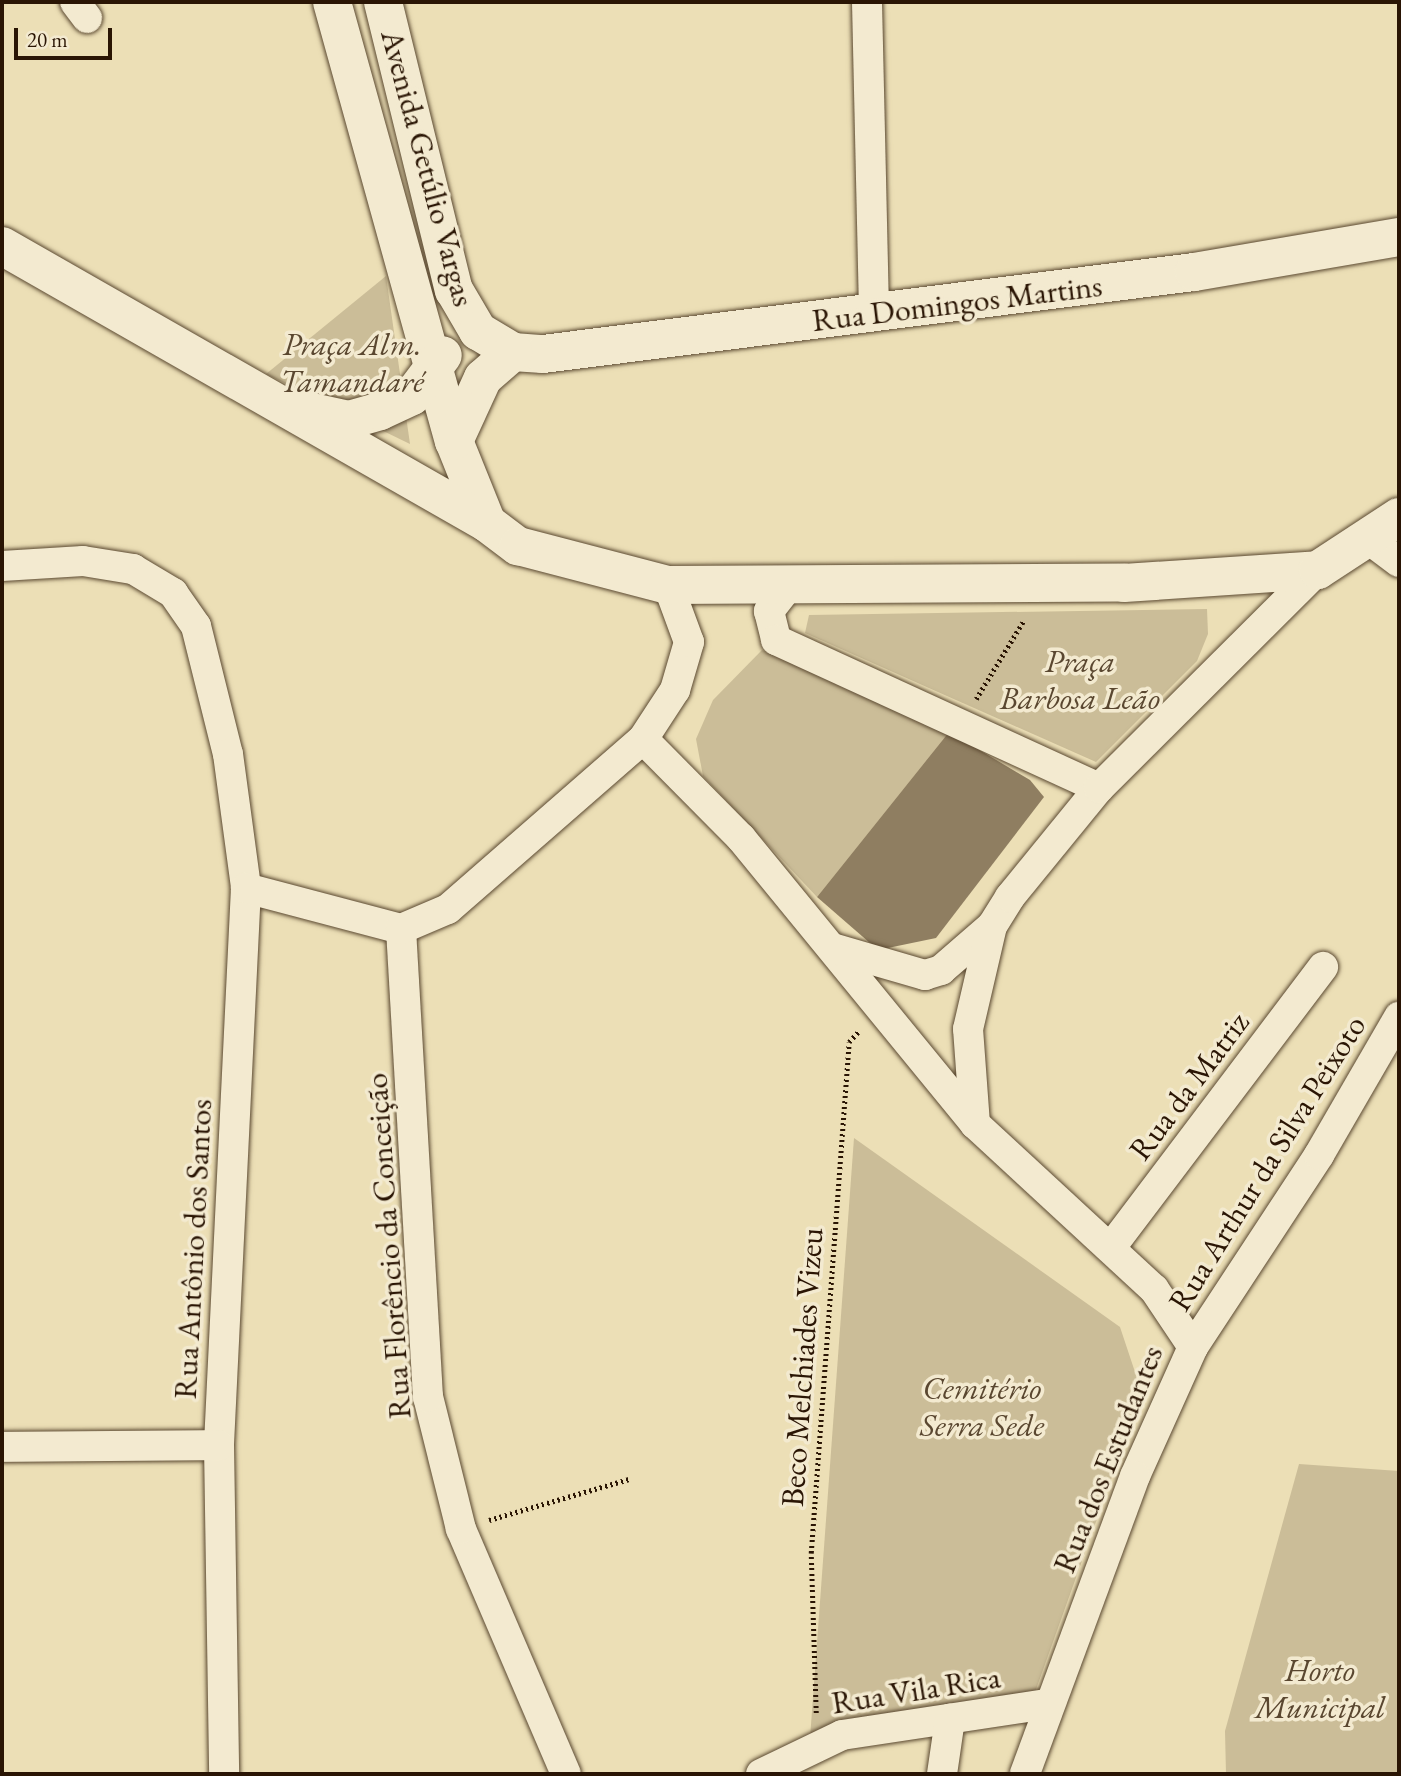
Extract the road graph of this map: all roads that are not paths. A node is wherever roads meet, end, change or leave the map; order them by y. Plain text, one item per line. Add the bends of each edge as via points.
1 (332, 2) edge
2 (867, 2) edge
3 (388, 18) edge
4 (342, 46) junction
5 (1399, 237) edge
6 (2, 246) edge
7 (463, 312) junction
8 (874, 313) junction
9 (513, 352) junction
10 (433, 374) junction
11 (282, 406) junction
12 (454, 441) junction
13 (1399, 517) edge
14 (487, 523) junction
15 (1367, 538) junction
16 (1399, 562) edge
17 (2, 566) edge
18 (1318, 570) junction
19 (792, 583) junction
20 (668, 585) junction
21 (643, 739) junction
22 (1099, 788) junction
23 (246, 888) junction
24 (992, 926) junction
25 (401, 929) junction
26 (832, 948) junction
27 (1323, 967) dead end
28 (1399, 1017) edge
29 (975, 1124) junction
30 (1112, 1246) junction
31 (1193, 1347) junction
32 (219, 1446) junction
33 (2, 1447) edge
34 (1048, 1704) junction
35 (950, 1719) junction
36 (224, 1774) edge
37 (566, 1774) edge
38 (761, 1774) edge
39 (942, 1774) edge
40 (1025, 1774) edge

1 - 4 street, Avenida Getúlio Vargas
2 - 8 street
3 - 4 street
3 - 7 street, Avenida Getúlio Vargas
4 - 10 street, Avenida Getúlio Vargas
5 - 8 street, Rua Domingos Martins via 1194,272
6 - 11 street
7 - 9 street, Avenida Getúlio Vargas via 492,343
7 - 10 street
8 - 9 street, Rua Domingos Martins via 543,354
9 - 12 street via 483,378
10 - 11 street via 412,396 349,420
10 - 12 street, Avenida Getúlio Vargas
11 - 14 street
12 - 14 street, Avenida Getúlio Vargas
13 - 15 street
14 - 20 street via 518,546 556,560
15 - 16 street
15 - 18 street
17 - 23 street, Rua Antônio dos Santos via 83,561 133,569 173,593 196,626 211,676
18 - 19 street via 1046,583
18 - 22 street
19 - 20 street
19 - 22 street via 769,611 776,640
20 - 21 street via 689,642 675,690
21 - 25 street via 448,909
21 - 26 street, Rua dos Estudantes via 741,838
22 - 24 street
23 - 25 street
23 - 32 street, Rua Antônio dos Santos
24 - 26 street via 961,956 925,975
24 - 29 street via 968,1040
25 - 37 street, Rua Florêncio da Conceição via 428,1396 461,1529
26 - 29 street, Rua dos Estudantes
27 - 30 street, Rua da Matriz
28 - 31 street, Rua Arthur da Silva Peixoto via 1319,1155
29 - 30 street, Rua dos Estudantes
30 - 31 street, Rua dos Estudantes via 1154,1289
31 - 34 street, Rua dos Estudantes via 1135,1476
32 - 33 street
32 - 36 street, Rua Antônio dos Santos
34 - 35 street, Rua Vila Rica
34 - 40 street, Rua dos Estudantes
35 - 38 street, Rua Vila Rica via 817,1742
35 - 39 street

